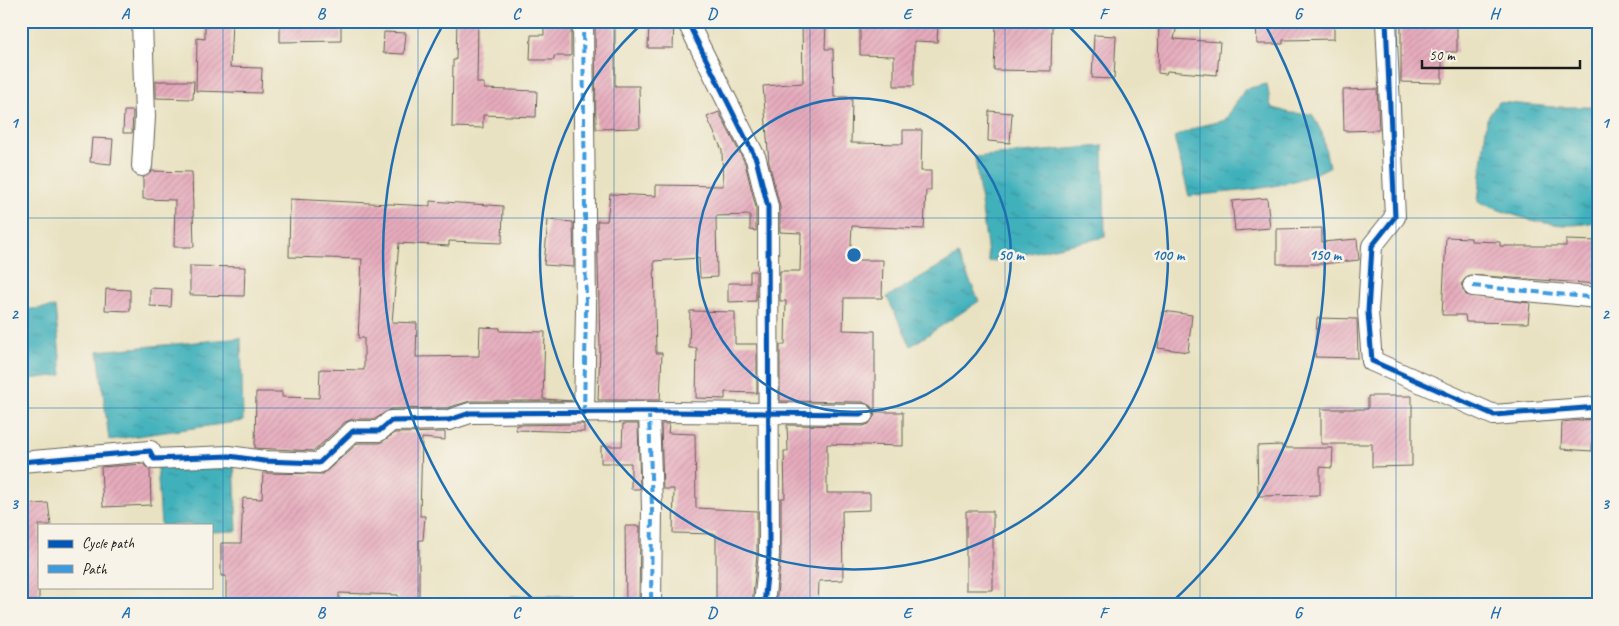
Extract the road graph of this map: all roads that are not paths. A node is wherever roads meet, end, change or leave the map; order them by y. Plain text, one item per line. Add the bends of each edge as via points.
1 (142, 21) edge
2 (583, 21) edge
3 (687, 21) edge
4 (1386, 21) edge
5 (142, 166) dead end
6 (1473, 286) dead end
7 (1598, 298) edge
8 (1598, 407) edge
9 (584, 412) junction
10 (649, 412) junction
11 (770, 414) junction
12 (863, 414) dead end
13 (21, 462) edge
14 (651, 605) edge
15 (764, 605) edge

1 - 5 street via 145,117
2 - 9 street
3 - 11 street via 756,160 768,207
4 - 8 street via 1395,217 1372,246 1368,312 1372,361 1494,415
6 - 7 street
9 - 10 street
9 - 13 street via 470,414 448,420 391,421 380,431 353,430 319,463 229,456 154,459 150,451
10 - 11 street
10 - 14 street
11 - 12 street
11 - 15 street

